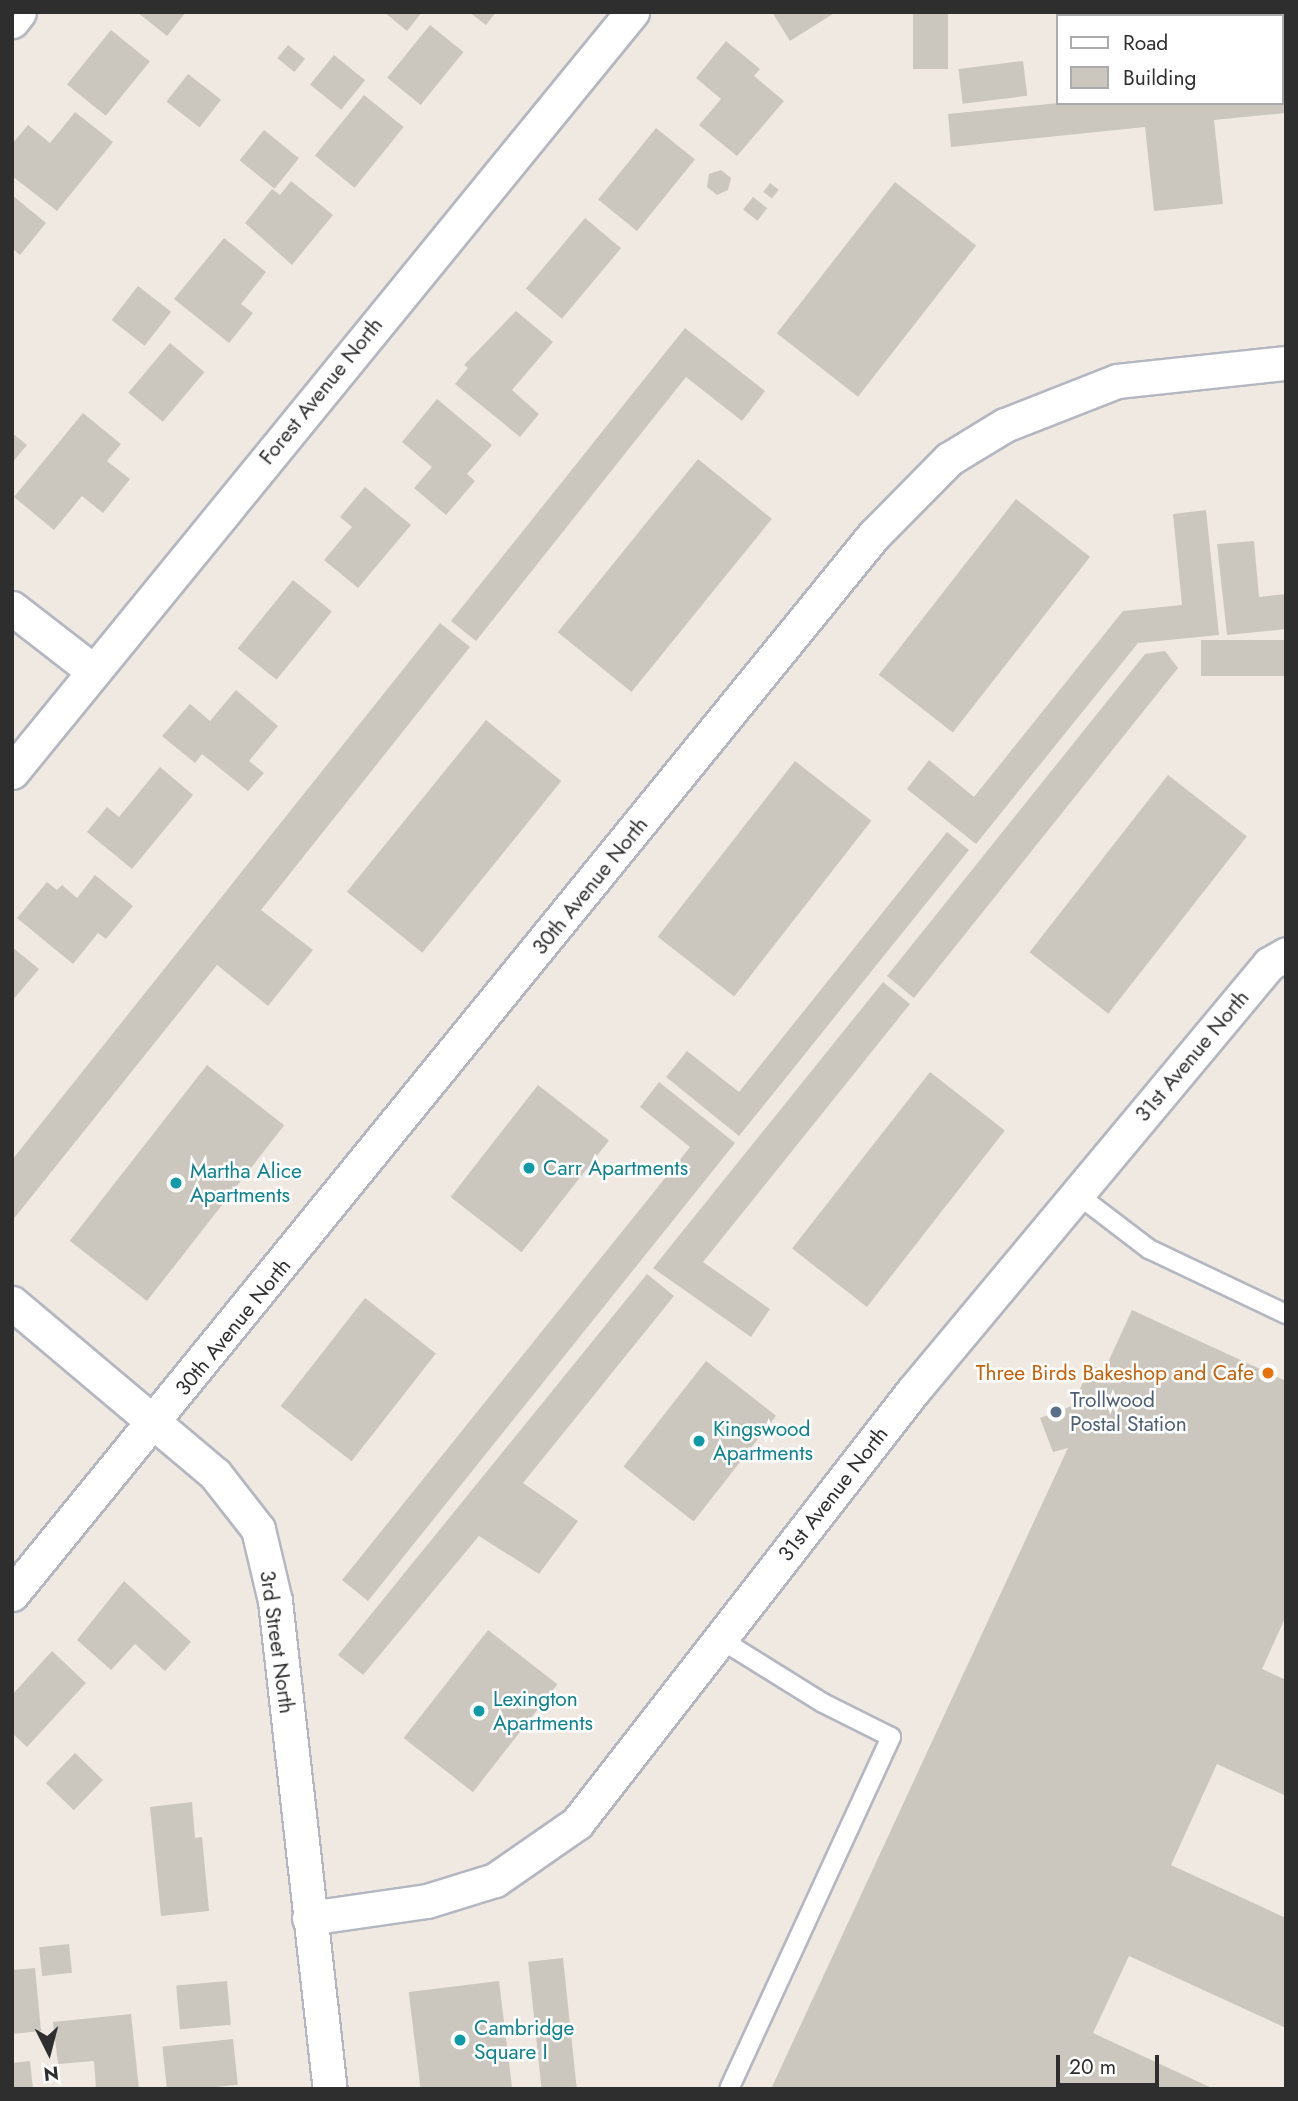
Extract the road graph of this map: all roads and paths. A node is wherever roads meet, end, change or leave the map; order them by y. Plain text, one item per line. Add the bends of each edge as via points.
1 (19, 12) edge
2 (632, 12) edge
3 (12, 21) edge
4 (1286, 363) edge
5 (12, 608) edge
6 (92, 670) junction
7 (12, 772) edge
8 (1286, 954) edge
9 (1077, 1194) junction
10 (12, 1303) edge
11 (1286, 1314) edge
12 (155, 1423) junction
13 (12, 1594) edge
14 (720, 1639) junction
15 (309, 1918) junction
16 (330, 2089) edge
17 (729, 2089) edge

1 - 3 street
2 - 6 street, Forest Avenue North
4 - 12 street, 30th Avenue North via 1117,381 1005,425 949,459 874,535
5 - 6 street
6 - 7 street, Forest Avenue North
8 - 9 street, 31st Avenue North via 1269,964
9 - 11 lane via 1149,1249
9 - 14 street, 31st Avenue North via 913,1391
10 - 12 street, 3rd Street North
12 - 13 street, 30th Avenue North
12 - 15 street, 3rd Street North via 215,1474 258,1530 275,1601
14 - 15 street, 31st Avenue North via 577,1823 505,1873 427,1901
14 - 17 lane via 823,1703 891,1737
15 - 16 street, 3rd Street North

